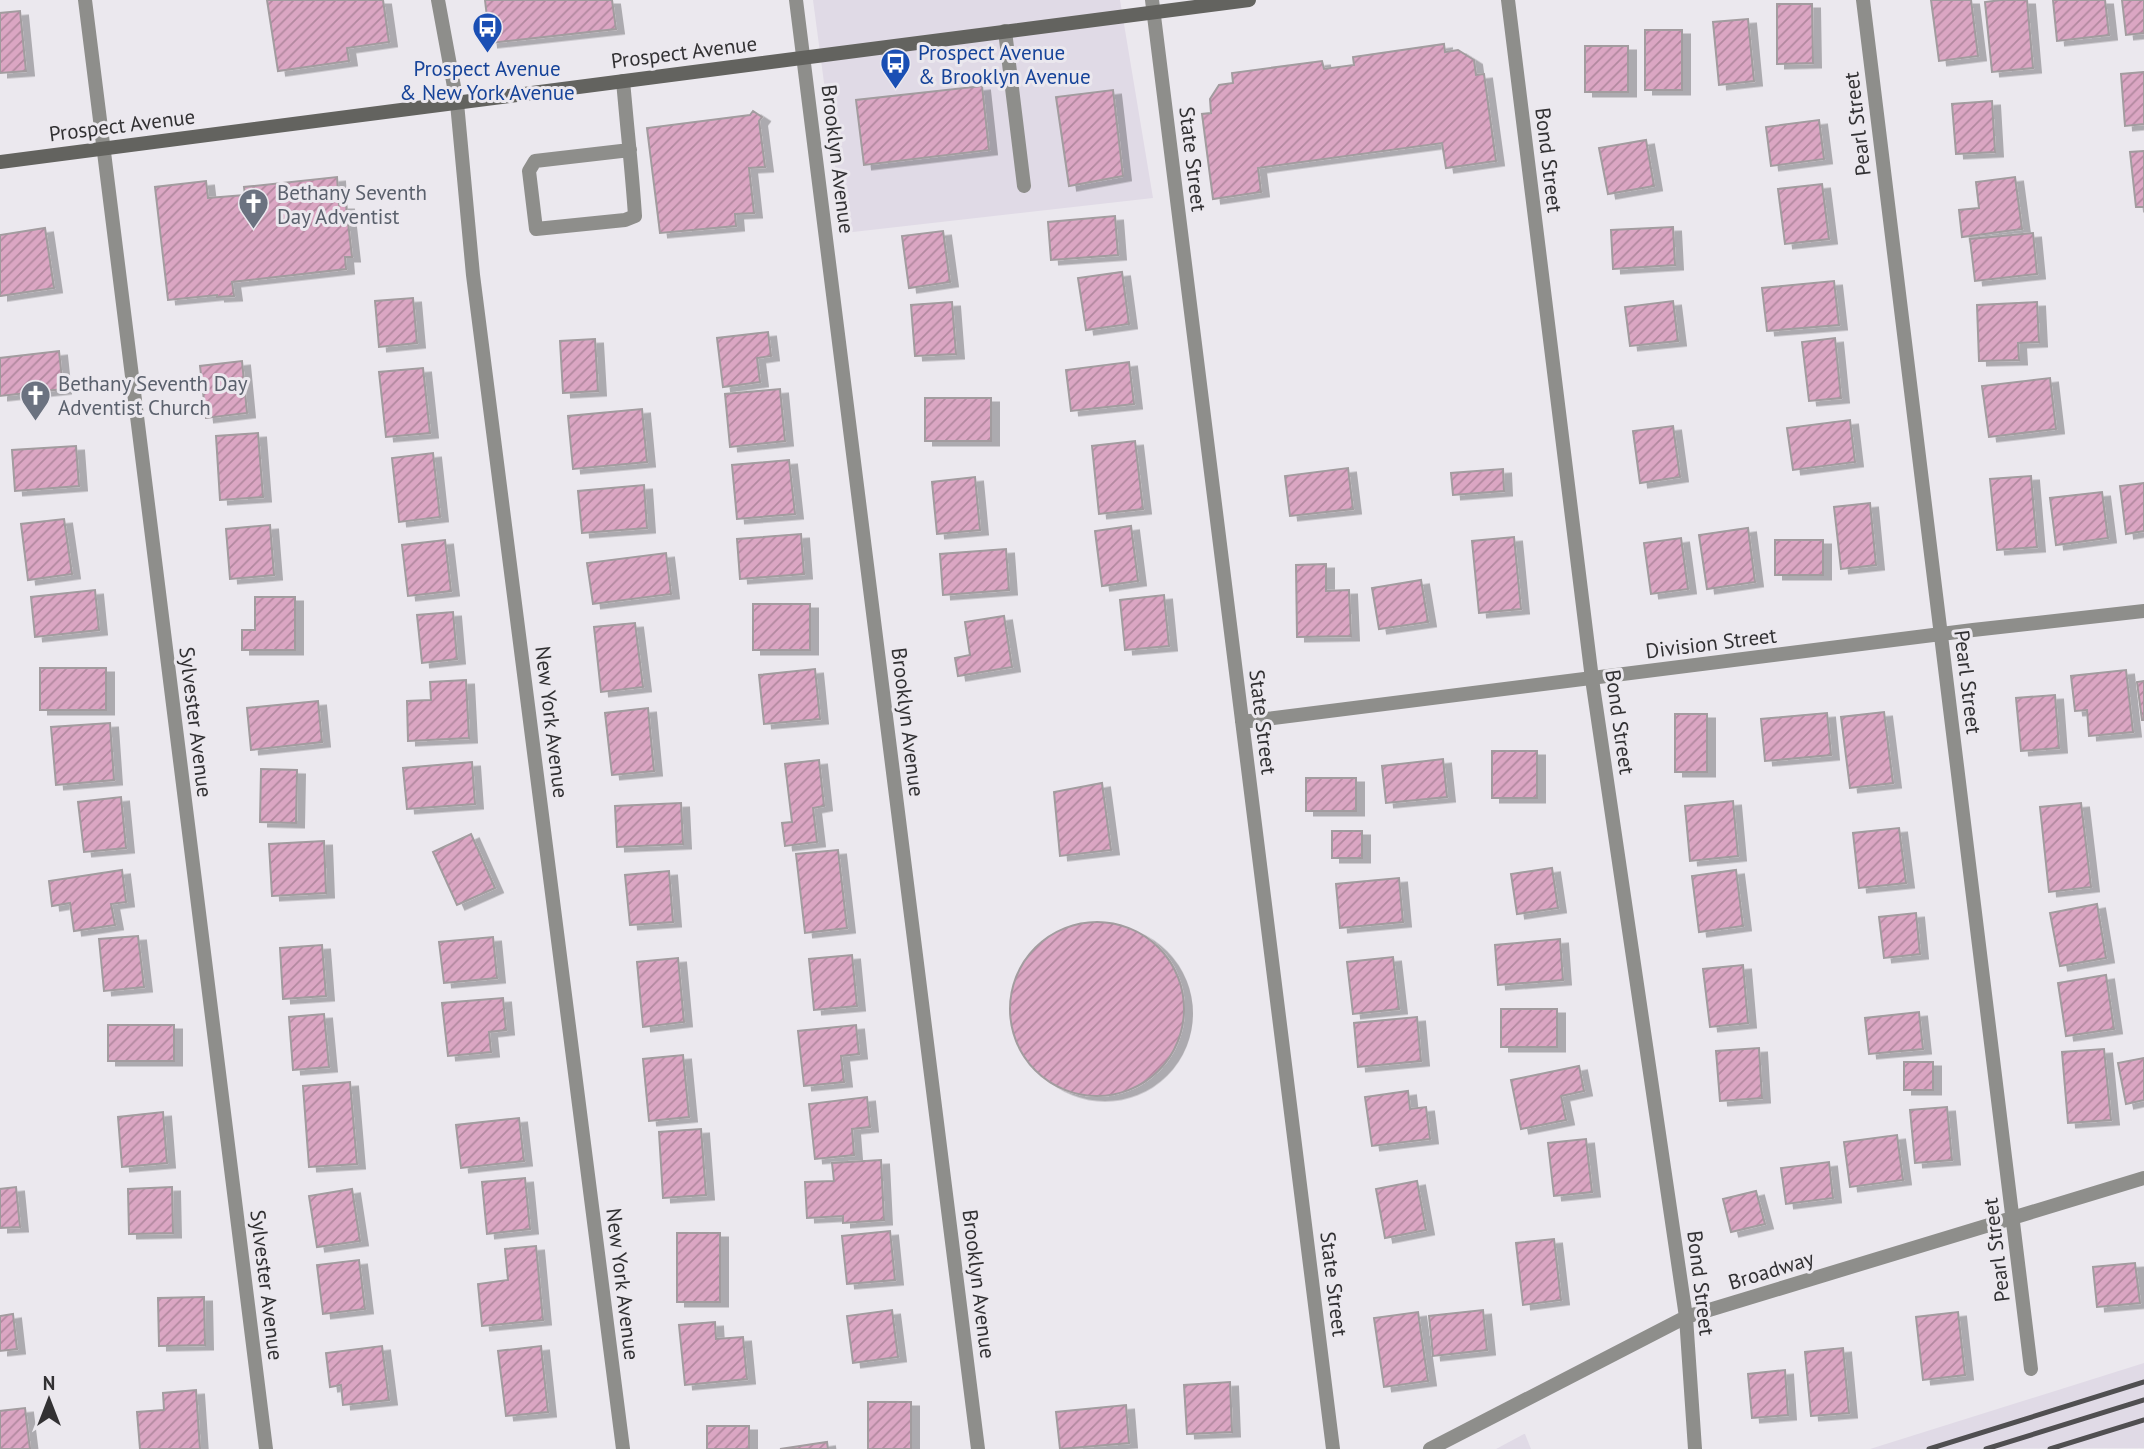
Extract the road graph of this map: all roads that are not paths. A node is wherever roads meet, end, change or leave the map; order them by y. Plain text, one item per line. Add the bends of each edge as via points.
1 (85, 0) edge
2 (438, 0) edge
3 (796, 0) edge
4 (1249, 0) edge
5 (1507, 0) edge
6 (1863, 0) edge
7 (1153, 6) edge
8 (1005, 31) junction
9 (804, 58) junction
10 (623, 82) junction
11 (457, 103) junction
12 (103, 149) junction
13 (630, 150) junction
14 (0, 162) edge
15 (1024, 186) dead end
16 (2144, 611) edge
17 (1941, 635) junction
18 (1592, 679) junction
19 (1242, 722) junction
20 (2144, 1178) edge
21 (2013, 1218) junction
22 (1686, 1318) junction
23 (2031, 1369) dead end
24 (266, 1449) edge
25 (623, 1449) edge
26 (978, 1449) edge
27 (1334, 1449) edge
28 (1430, 1449) edge
29 (1695, 1449) edge

1 - 12 street, Sylvester Avenue
2 - 11 street, New York Avenue
3 - 9 street, Brooklyn Avenue
4 - 7 main road, Prospect Avenue
5 - 18 street, Bond Street
6 - 17 street, Pearl Street
7 - 8 main road, Prospect Avenue
7 - 19 street, State Street
8 - 9 main road, Prospect Avenue
8 - 15 street
9 - 10 main road, Prospect Avenue
9 - 26 street, Brooklyn Avenue
10 - 11 main road, Prospect Avenue
10 - 13 street
11 - 12 main road, Prospect Avenue
11 - 25 street, New York Avenue via 473,275
12 - 14 main road, Prospect Avenue
12 - 24 street, Sylvester Avenue
13 - 13 street via 635,216 536,229 529,171 536,161
16 - 17 street, Division Street
17 - 18 street, Division Street
17 - 21 street, Pearl Street
18 - 19 street, Division Street
18 - 22 street, Bond Street
19 - 27 street, State Street
20 - 21 street, Broadway
21 - 22 street, Broadway
21 - 23 street, Pearl Street
22 - 28 street, Broadway
22 - 29 street, Bond Street

